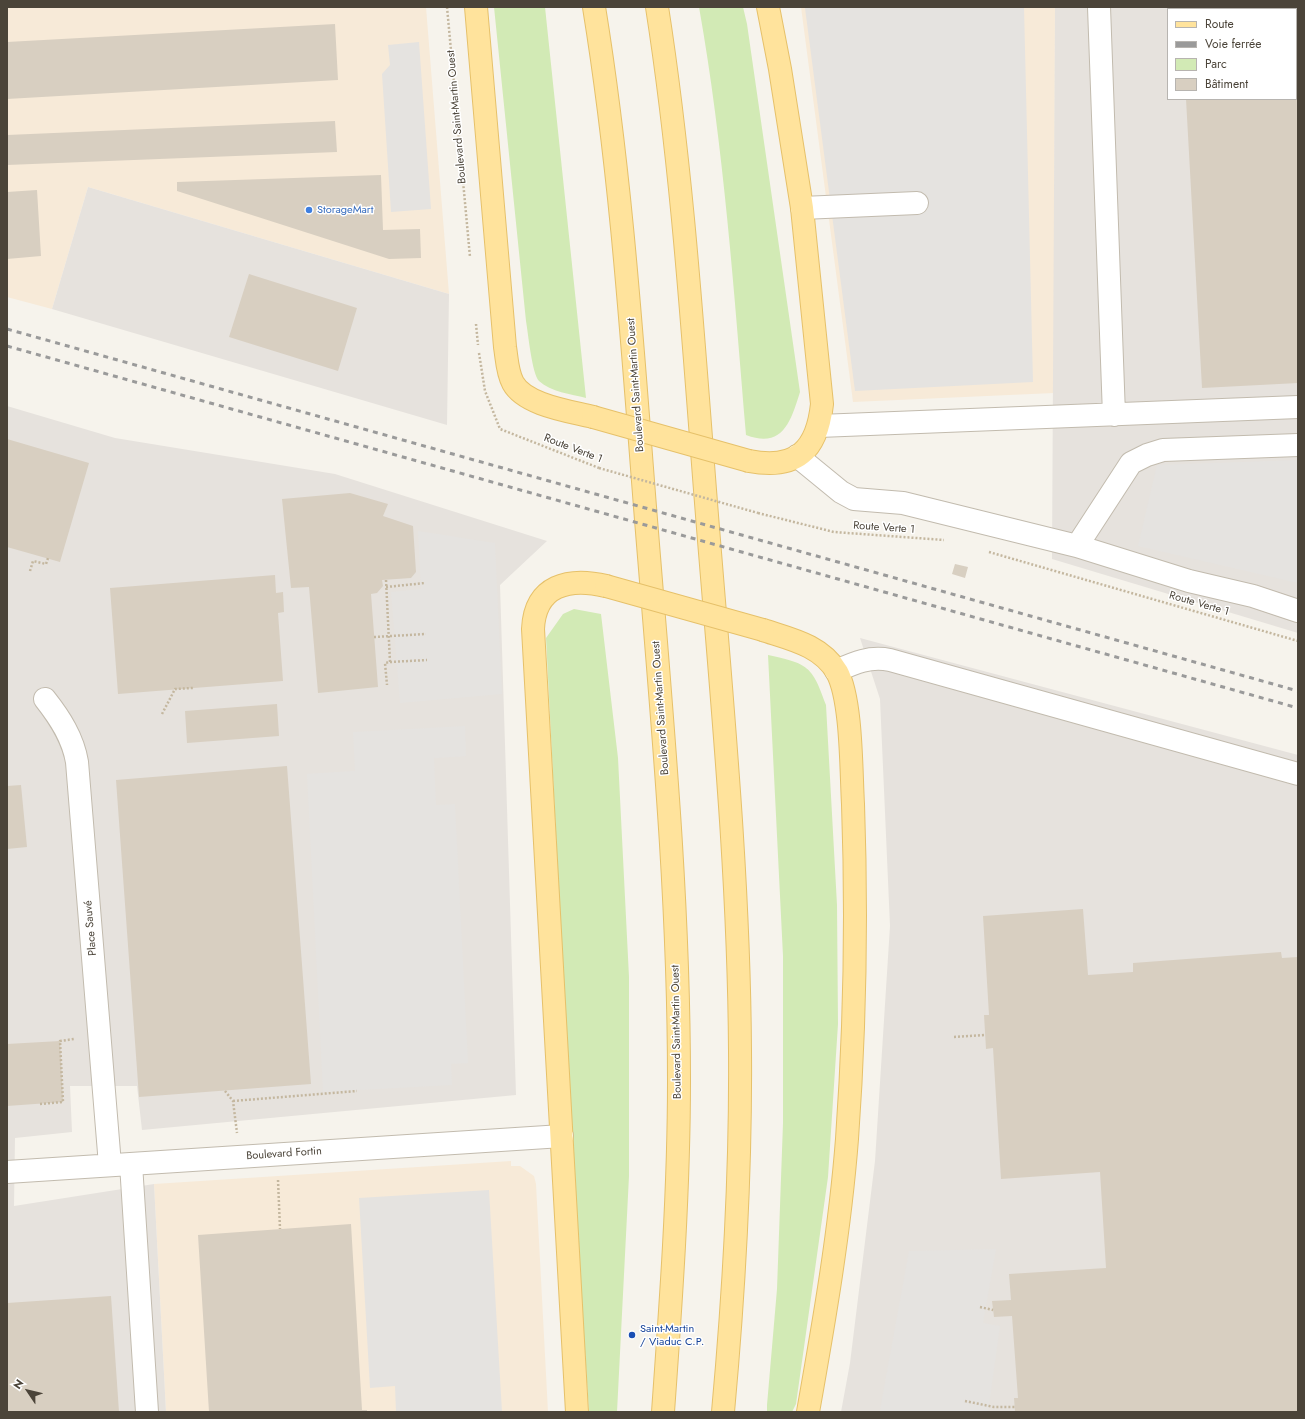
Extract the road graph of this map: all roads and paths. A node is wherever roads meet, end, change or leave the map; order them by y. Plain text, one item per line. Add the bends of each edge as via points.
1 (447, 7) edge
2 (476, 7) edge
3 (594, 7) edge
4 (657, 7) edge
5 (768, 7) edge
6 (1099, 7) edge
7 (917, 203) dead end
8 (802, 208) junction
9 (470, 258) dead end
10 (493, 401) dead end
11 (1298, 407) edge
12 (1114, 415) junction
13 (819, 426) junction
14 (1298, 445) edge
15 (797, 456) junction
16 (950, 541) dead end
17 (1077, 546) junction
18 (984, 550) dead end
19 (48, 558) dead end
20 (30, 572) dead end
21 (386, 580) dead end
22 (425, 583) dead end
23 (386, 587) junction
24 (1298, 611) edge
25 (426, 634) dead end
26 (388, 636) junction
27 (374, 637) dead end
28 (1298, 641) edge
29 (427, 660) dead end
30 (390, 662) junction
31 (836, 671) junction
32 (387, 685) dead end
33 (193, 688) dead end
34 (45, 699) dead end
35 (162, 714) dead end
36 (1298, 774) edge
37 (985, 1035) dead end
38 (954, 1037) dead end
39 (74, 1039) dead end
40 (225, 1090) dead end
41 (357, 1091) dead end
42 (233, 1101) junction
43 (40, 1104) dead end
44 (237, 1135) dead end
45 (562, 1136) junction
46 (120, 1164) junction
47 (7, 1172) edge
48 (277, 1176) dead end
49 (280, 1229) dead end
50 (980, 1307) dead end
51 (993, 1310) dead end
52 (965, 1401) dead end
53 (1015, 1407) dead end
54 (147, 1412) edge
55 (577, 1412) edge
56 (663, 1412) edge
57 (724, 1412) edge
58 (808, 1412) edge

1 - 9 path, Boulevard Saint-Martin Ouest
2 - 15 main road, bridge via 505,347 511,378 518,390 530,399 749,461 776,465
3 - 56 main road, Boulevard Saint-Martin Ouest via 621,201 672,861 678,1032 678,1122 672,1280
4 - 57 main road via 686,243 730,796 736,908 740,1053 739,1150 733,1293
5 - 8 main road
6 - 12 street
7 - 8 street
8 - 13 main road via 822,404
10 - 16 path, Route Verte 1, bridge via 488,403 498,426 504,432 599,468 834,532
11 - 12 street
12 - 13 street
13 - 15 main road via 811,443
14 - 17 street via 1163,450 1147,455 1131,463
15 - 17 street via 841,492 854,499 903,503
17 - 24 street
18 - 28 path, Route Verte 1
19 - 20 path via 46,564 33,561
21 - 23 path
22 - 23 path
23 - 26 path
25 - 26 path
26 - 27 path
26 - 30 path
29 - 30 path
30 - 32 path via 385,662
31 - 36 street via 864,659 890,660
31 - 45 main road, bridge via 816,650 763,630 606,586 570,582 555,587 538,605 534,620
31 - 58 main road via 844,693 850,750 855,902 854,1015 843,1177
33 - 35 path via 174,690
34 - 46 street, Place Sauvé via 70,738 77,762
37 - 38 path
39 - 43 path via 60,1041 63,1102
40 - 42 path
41 - 42 path
42 - 44 path
45 - 46 street, Boulevard Fortin
45 - 55 main road
46 - 47 street, Boulevard Fortin
46 - 54 street, Place Sauvé
48 - 49 path
50 - 51 path
52 - 53 path via 994,1407

